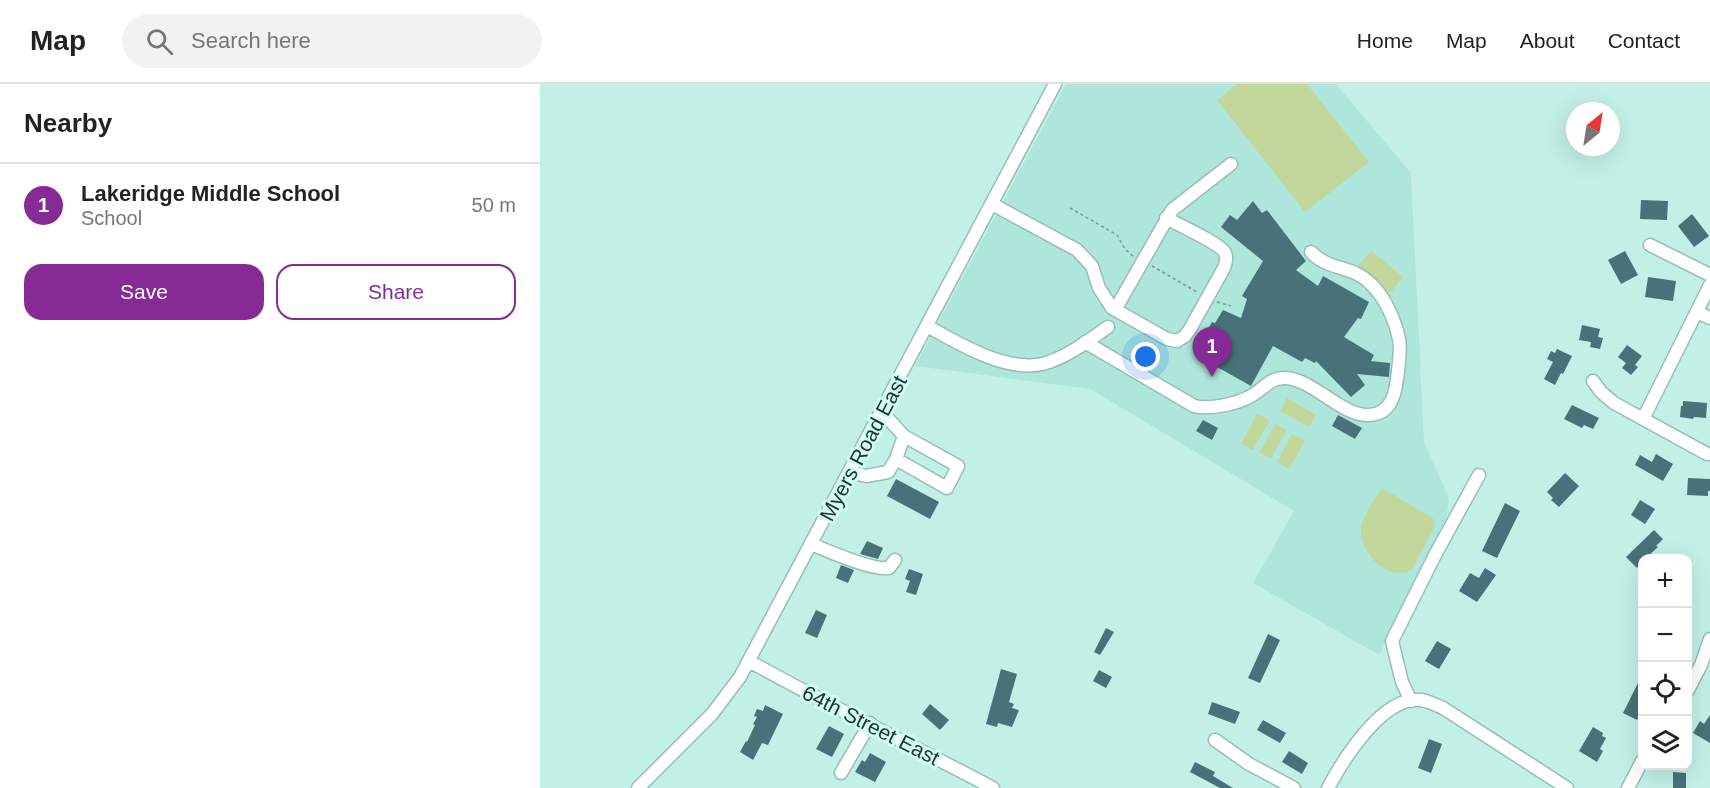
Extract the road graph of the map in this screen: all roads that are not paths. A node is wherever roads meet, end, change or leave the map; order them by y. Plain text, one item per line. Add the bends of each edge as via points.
1 (1055, 84) edge
2 (1231, 164) dead end
3 (992, 204) junction
4 (1166, 218) junction
5 (1650, 244) dead end
6 (1311, 252) dead end
7 (1710, 275) edge
8 (1710, 285) edge
9 (1115, 310) junction
10 (1697, 312) junction
11 (1710, 318) edge
12 (927, 326) junction
13 (1108, 327) dead end
14 (1085, 342) junction
15 (1593, 381) dead end
16 (882, 412) junction
17 (1643, 419) junction
18 (904, 436) junction
19 (1707, 454) dead end
20 (896, 459) junction
21 (850, 472) junction
22 (1479, 476) dead end
23 (811, 544) junction
24 (896, 560) dead end
25 (1710, 639) edge
26 (749, 661) junction
27 (1692, 671) edge
28 (1692, 682) edge
29 (1411, 701) junction
30 (870, 723) junction
31 (1215, 740) dead end
32 (1638, 769) edge
33 (1644, 770) edge
34 (841, 773) dead end
35 (638, 788) edge
36 (993, 788) edge
37 (1294, 788) edge
38 (1328, 788) edge
39 (1567, 788) edge
40 (1628, 788) edge
41 (1635, 788) edge

1 - 3 street, Myers Road East
2 - 4 street
3 - 9 street via 1086,257 1105,299
3 - 12 street, Myers Road East
4 - 9 street
4 - 9 street via 1223,250 1224,268 1180,340 1170,340
5 - 7 street
6 - 14 street via 1324,263 1364,277 1383,300 1394,324 1400,347 1396,393 1389,405 1376,414 1353,412 1288,378 1269,381 1244,399 1210,407 1194,406
8 - 10 street
10 - 11 street
10 - 17 street
12 - 14 street via 991,358 1030,366 1063,356
12 - 16 street, Myers Road East
13 - 14 street
15 - 17 street via 1614,403
16 - 18 street
16 - 21 street, Myers Road East
17 - 19 street
18 - 20 street
18 - 20 street via 958,466 947,488
20 - 21 street via 888,472 866,476
21 - 23 street, Myers Road East
22 - 29 street via 1392,641
23 - 24 street via 883,569
23 - 26 street, Myers Road East
25 - 27 street
25 - 28 street
26 - 30 street, 64th Street East
26 - 35 street, Myers Road East via 712,714
29 - 38 street via 1392,709 1368,730 1352,747
29 - 39 street via 1443,708
30 - 34 street
30 - 36 street, 64th Street East
31 - 37 street
32 - 40 street
33 - 41 street

